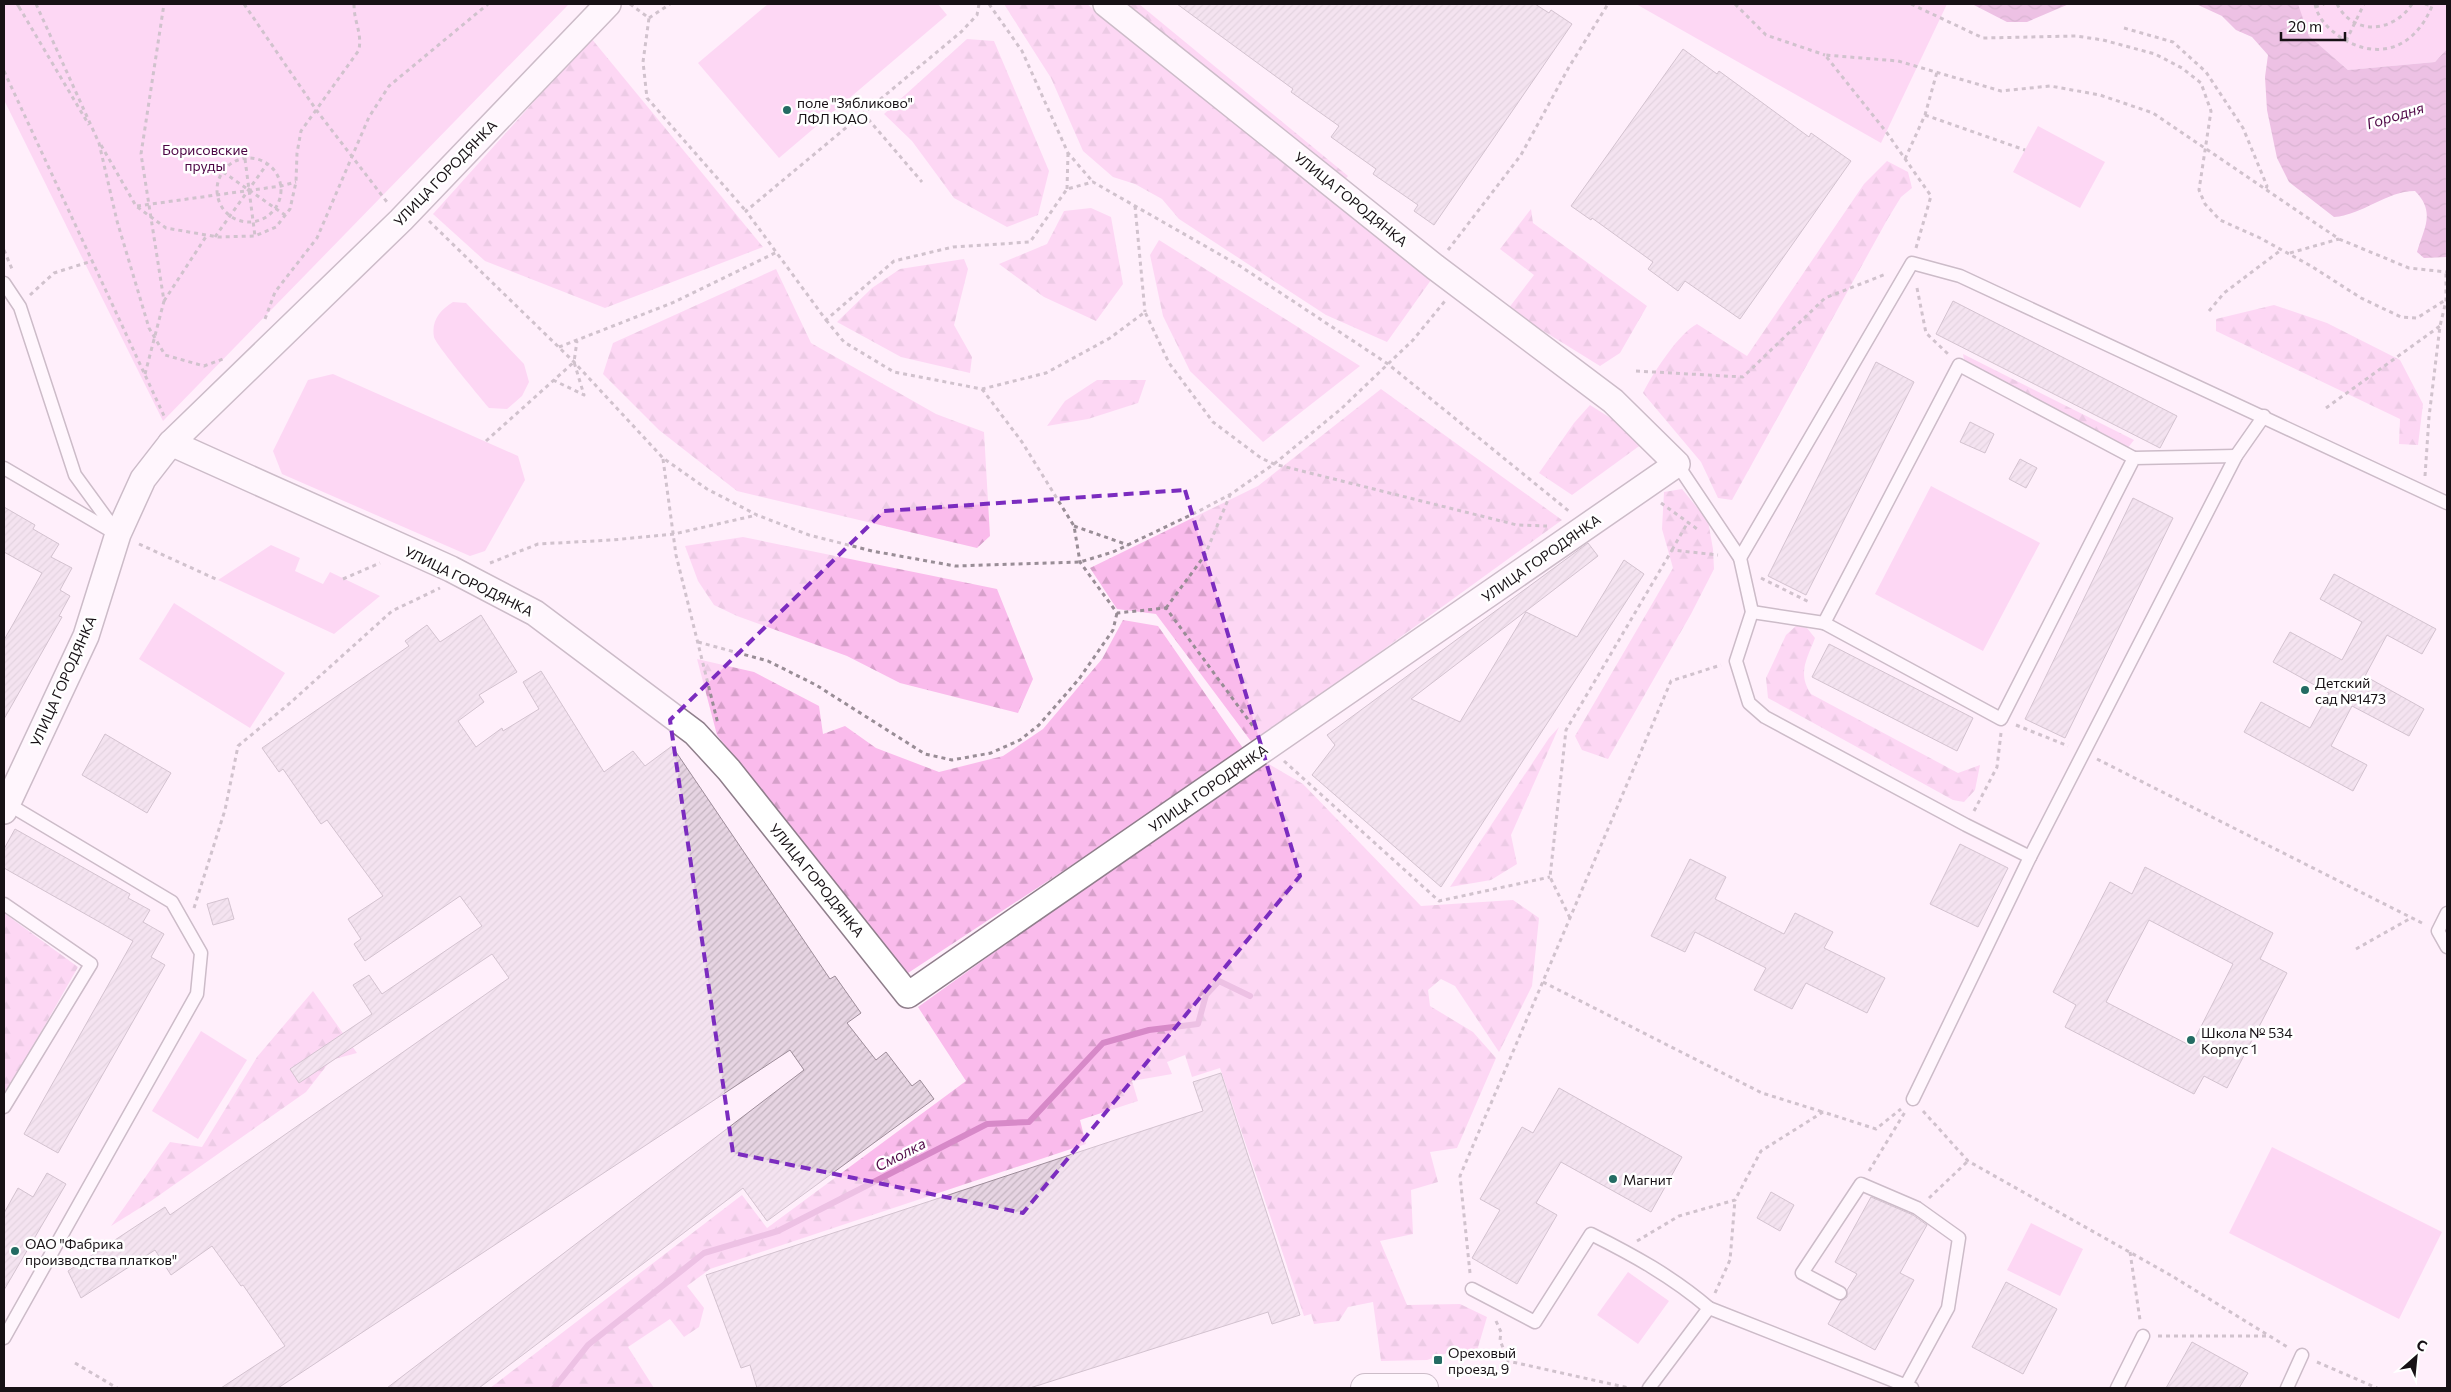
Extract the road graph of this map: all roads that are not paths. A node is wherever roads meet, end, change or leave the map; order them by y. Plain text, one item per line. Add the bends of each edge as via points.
1 (608, 4) edge
2 (1106, 4) edge
3 (4, 283) edge
4 (2264, 416) junction
5 (173, 441) junction
6 (2236, 456) junction
7 (2134, 458) junction
8 (1676, 464) junction
9 (4, 468) edge
10 (2447, 503) edge
11 (118, 534) junction
12 (1741, 564) junction
13 (1752, 612) junction
14 (1827, 617) junction
15 (6, 808) edge
16 (2030, 857) junction
17 (4, 904) edge
18 (2447, 913) edge
19 (2447, 947) edge
20 (1913, 1099) road end
21 (4, 1106) edge
22 (1472, 1289) road end
23 (1840, 1293) dead end
24 (1709, 1308) junction
25 (2143, 1336) road end
26 (4, 1338) edge
27 (2302, 1355) road end
28 (1909, 1387) edge
29 (1375, 1388) edge
30 (1424, 1388) edge
31 (1648, 1388) edge
32 (2117, 1388) edge
33 (2287, 1388) edge

1 - 5 street, УЛИЦА ГОРОДЯНКА via 408,213
2 - 8 street, УЛИЦА ГОРОДЯНКА via 1435,267 1613,402
3 - 11 lane via 20,307 75,475
4 - 6 lane
4 - 10 lane
4 - 12 lane via 1960,276 1912,263
5 - 8 street, УЛИЦА ГОРОДЯНКА via 464,576 534,613 695,732 908,994
5 - 11 street, УЛИЦА ГОРОДЯНКА via 143,479
6 - 7 lane
6 - 16 lane
7 - 14 lane via 1959,365
7 - 14 lane via 2001,719
8 - 12 lane
9 - 11 lane
11 - 15 street, УЛИЦА ГОРОДЯНКА via 86,636
12 - 13 lane
13 - 14 lane
13 - 16 lane via 1736,660 1749,703 1765,716 1966,826
15 - 26 lane via 172,902 201,953 197,994
16 - 20 lane
17 - 21 lane via 91,964
18 - 19 lane via 2438,931
22 - 24 lane via 1535,1322 1591,1234 1681,1284
23 - 28 lane via 1802,1273 1861,1184 1917,1208 1959,1238 1948,1308
24 - 28 lane
24 - 31 lane
25 - 32 lane
27 - 33 lane
29 - 30 street

